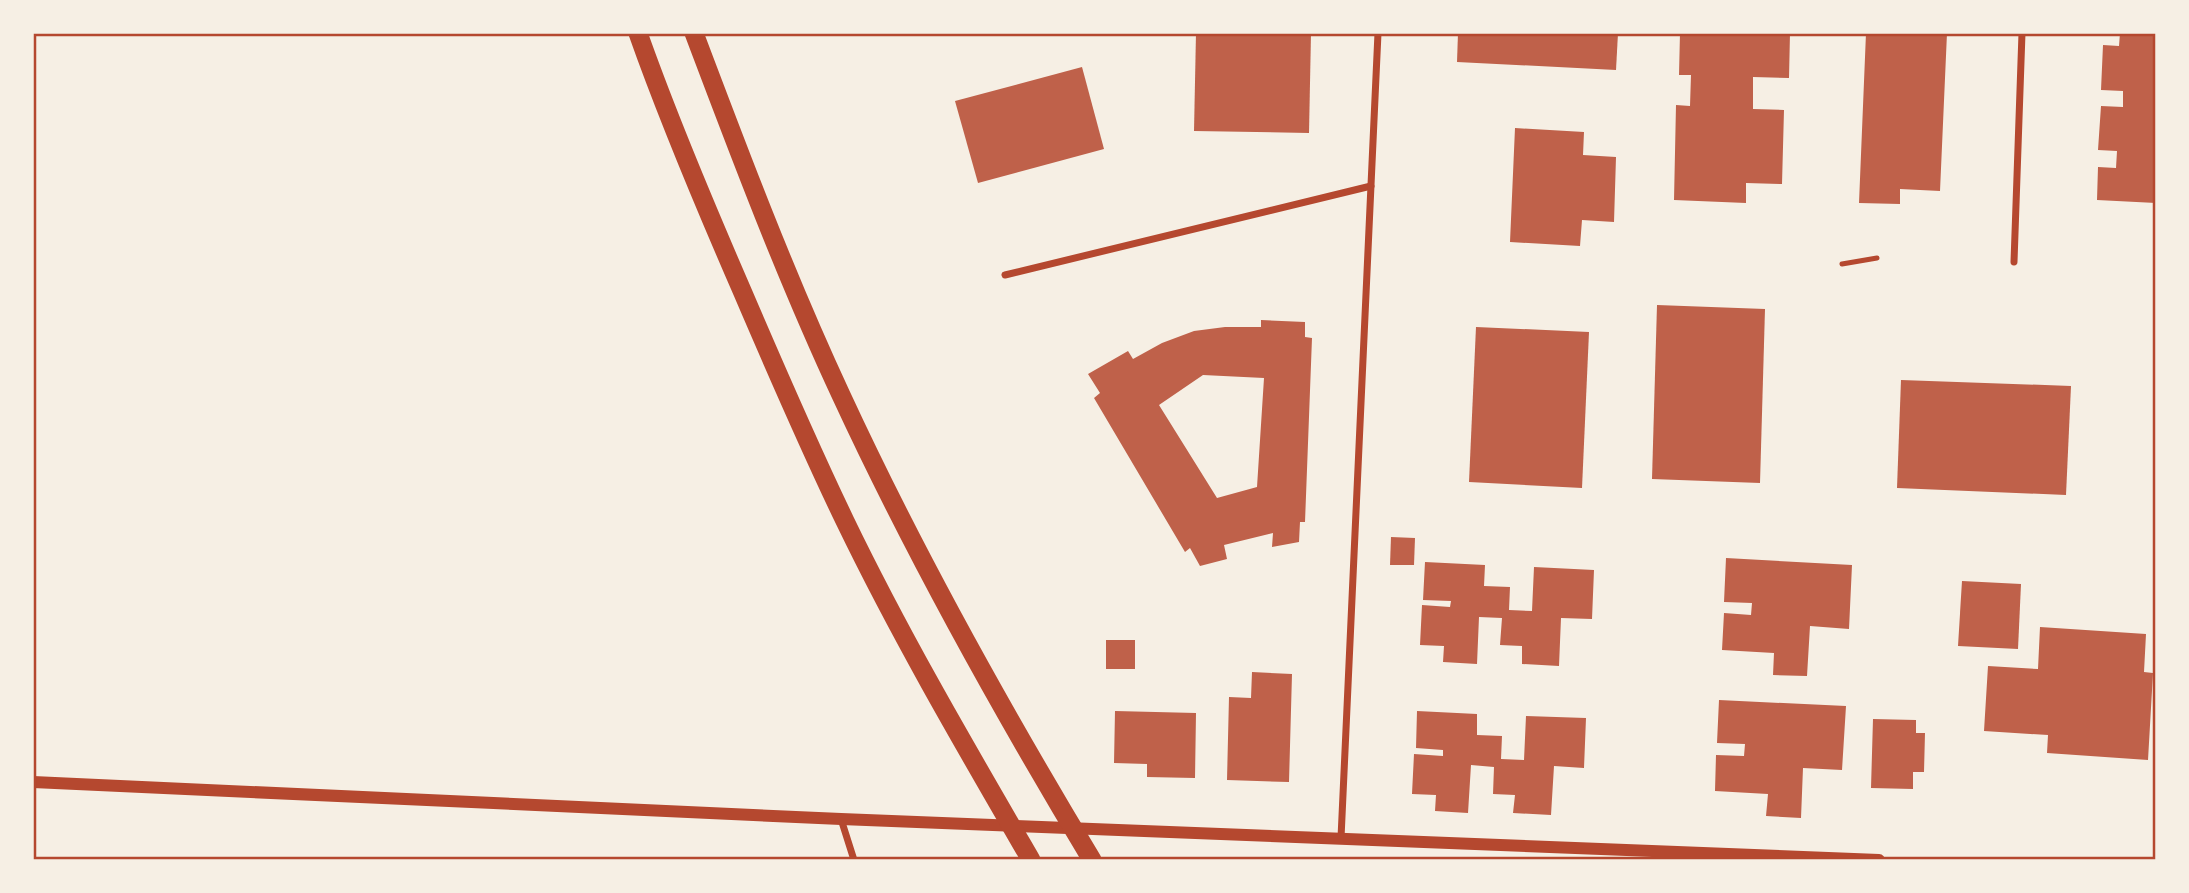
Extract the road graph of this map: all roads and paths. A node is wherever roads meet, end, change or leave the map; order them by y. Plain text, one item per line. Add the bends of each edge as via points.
1 (638, 33) edge
2 (694, 33) edge
3 (1378, 33) edge
4 (2022, 33) edge
5 (1371, 186) junction
6 (1877, 258) dead end
7 (2014, 261) dead end
8 (1842, 264) dead end
9 (1005, 275) dead end
10 (33, 782) edge
11 (841, 818) junction
12 (1341, 838) junction
13 (854, 860) edge
14 (1031, 860) edge
15 (1092, 860) edge
16 (1879, 860) edge

1 - 14 highway via 681,146 816,459 872,574
2 - 15 highway via 767,227 841,396 1011,723
3 - 5 street
4 - 7 street
5 - 9 street
5 - 12 street
6 - 8 lane
10 - 11 street
11 - 12 street
11 - 13 street
12 - 16 street

